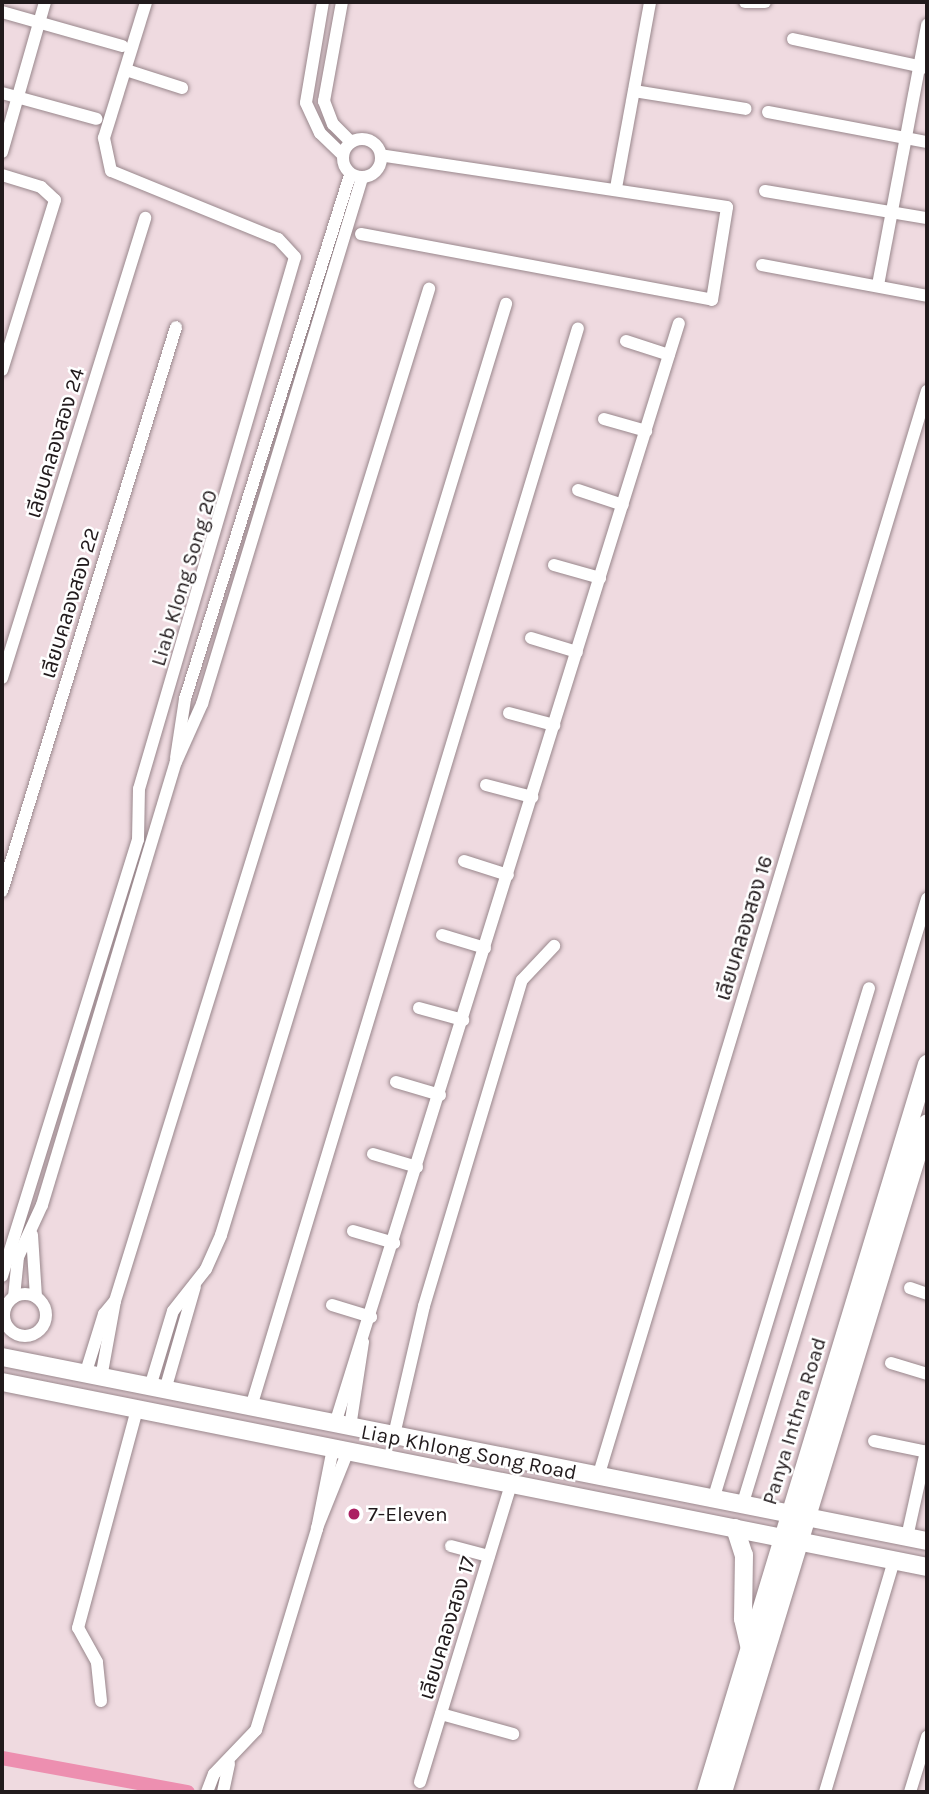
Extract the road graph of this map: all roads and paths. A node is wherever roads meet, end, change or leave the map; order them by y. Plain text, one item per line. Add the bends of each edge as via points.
1 (45, 2) edge
2 (146, 2) edge
3 (323, 2) edge
4 (342, 2) edge
5 (650, 2) edge
6 (745, 2) edge
7 (765, 2) edge
8 (2, 12) edge
9 (39, 22) junction
10 (927, 25) edge
11 (793, 39) dead end
12 (122, 46) dead end
13 (923, 67) edge
14 (126, 70) junction
15 (182, 88) dead end
16 (634, 91) junction
17 (2, 93) edge
18 (17, 97) junction
19 (746, 109) dead end
20 (768, 112) dead end
21 (97, 119) dead end
22 (904, 137) junction
23 (351, 142) junction
24 (927, 142) edge
25 (2, 152) edge
26 (343, 155) junction
27 (381, 155) junction
28 (2, 175) edge
29 (356, 177) junction
30 (615, 188) junction
31 (765, 191) dead end
32 (890, 210) junction
33 (145, 218) dead end
34 (927, 218) edge
35 (361, 234) dead end
36 (762, 265) dead end
37 (878, 285) junction
38 (429, 289) dead end
39 (927, 296) edge
40 (506, 304) dead end
41 (679, 323) dead end
42 (176, 327) dead end
43 (578, 328) dead end
44 (626, 341) dead end
45 (669, 355) junction
46 (2, 370) edge
47 (927, 391) edge
48 (604, 419) dead end
49 (646, 431) junction
50 (578, 490) dead end
51 (246, 499) junction
52 (263, 505) junction
53 (623, 505) junction
54 (554, 565) dead end
55 (600, 578) junction
56 (531, 638) dead end
57 (577, 652) junction
58 (2, 678) edge
59 (509, 713) dead end
60 (554, 725) junction
61 (176, 762) junction
62 (486, 785) dead end
63 (532, 797) junction
64 (464, 861) dead end
65 (508, 875) junction
66 (2, 891) edge
67 (927, 899) edge
68 (442, 935) dead end
69 (554, 946) dead end
70 (485, 948) junction
71 (869, 988) dead end
72 (419, 1008) dead end
73 (463, 1020) junction
74 (927, 1064) edge
75 (396, 1082) dead end
76 (440, 1095) junction
77 (927, 1123) edge
78 (373, 1154) dead end
79 (417, 1167) junction
80 (353, 1231) dead end
81 (32, 1236) junction
82 (394, 1243) junction
83 (2, 1276) edge
84 (910, 1288) dead end
85 (927, 1294) edge
86 (14, 1297) junction
87 (36, 1297) junction
88 (115, 1301) junction
89 (332, 1304) dead end
90 (371, 1317) junction
91 (22, 1336) junction
92 (96, 1339) junction
93 (111, 1342) junction
94 (9, 1359) edge
95 (891, 1363) dead end
96 (927, 1374) edge
97 (93, 1376) junction
98 (2, 1382) edge
99 (158, 1389) junction
100 (251, 1407) junction
101 (137, 1409) junction
102 (342, 1425) junction
103 (394, 1435) junction
104 (874, 1441) dead end
105 (340, 1450) junction
106 (927, 1451) edge
107 (598, 1477) junction
108 (511, 1484) junction
109 (713, 1500) junction
110 (742, 1506) junction
111 (797, 1517) junction
112 (735, 1528) junction
113 (907, 1537) junction
114 (790, 1538) junction
115 (927, 1541) edge
116 (451, 1546) dead end
117 (489, 1556) junction
118 (894, 1560) junction
119 (927, 1567) edge
120 (749, 1645) junction
121 (101, 1701) dead end
122 (441, 1714) junction
123 (513, 1734) dead end
124 (927, 1737) edge
125 (229, 1764) junction
126 (922, 1776) edge
127 (420, 1782) dead end
128 (208, 1792) edge
129 (223, 1792) edge
130 (706, 1792) edge
131 (723, 1792) edge
132 (825, 1792) edge
133 (910, 1792) edge

1 - 9 street
2 - 14 street, Liab Klong Song 20
3 - 26 street via 306,103 320,133
4 - 23 street via 324,101 333,124
5 - 16 street
6 - 7 street
8 - 9 street
9 - 12 street
9 - 18 street
10 - 13 street
11 - 13 street
13 - 22 street
14 - 15 street
14 - 83 street, Liab Klong Song 20 via 104,138 111,171 278,239 295,257 139,789 138,840
16 - 19 street
16 - 30 street
17 - 18 street
18 - 21 street
18 - 25 street
20 - 22 street
22 - 24 street
22 - 32 street
23 - 26 street
23 - 27 street via 369,140
26 - 29 street
27 - 29 street via 374,173
27 - 30 street
28 - 46 street via 41,187 55,200
29 - 51 street
29 - 52 street
30 - 35 street via 727,208 712,300
31 - 32 street
32 - 34 street
32 - 37 street
33 - 58 street, เลียบคลองสอง 24
36 - 37 street
37 - 39 street
38 - 88 street
40 - 99 street via 222,1235 195,1285 173,1311
41 - 45 street
42 - 66 street, เลียบคลองสอง 22
43 - 100 street
44 - 45 street
45 - 49 street
47 - 107 street, เลียบคลองสอง 16
48 - 49 street
49 - 53 street
50 - 53 street
51 - 52 street
51 - 61 street via 176,732
52 - 61 street via 202,704
53 - 55 street
54 - 55 street
55 - 57 street
56 - 57 street
57 - 60 street
59 - 60 street
60 - 63 street
61 - 81 street
62 - 63 street
63 - 65 street
64 - 65 street
65 - 70 street
67 - 110 street
68 - 70 street
69 - 103 street via 522,980 424,1306
70 - 73 street
71 - 109 street
72 - 73 street
73 - 76 street
74 - 111 main road, Panya Inthra Road
75 - 76 street
76 - 79 street
77 - 111 main road, Panya Inthra Road
78 - 79 street
79 - 82 street
80 - 82 street
81 - 86 street via 18,1257
81 - 87 street
82 - 90 street
84 - 85 street
86 - 87 street
86 - 91 street via 6,1323
87 - 91 street via 45,1321
88 - 92 street
88 - 93 street
89 - 90 street
90 - 102 street via 351,1360
91 - 94 street
92 - 93 street
92 - 97 street
93 - 97 street
94 - 97 main road, Liap Khlong Song Road
95 - 96 street
97 - 99 main road, Liap Khlong Song Road
98 - 101 main road, Liap Khlong Song Road
99 - 100 main road, Liap Khlong Song Road
100 - 102 main road, Liap Khlong Song Road
101 - 105 main road, Liap Khlong Song Road
101 - 121 street via 78,1628 97,1662
102 - 103 main road, Liap Khlong Song Road
103 - 107 main road, Liap Khlong Song Road
104 - 106 street
105 - 108 main road, Liap Khlong Song Road
105 - 125 street via 256,1730
106 - 113 street
107 - 109 main road, Liap Khlong Song Road
108 - 112 main road, Liap Khlong Song Road
108 - 117 street, เลียบคลองสอง 17
109 - 110 main road, Liap Khlong Song Road
110 - 111 main road, Liap Khlong Song Road
111 - 113 main road, Liap Khlong Song Road
111 - 114 main road, Panya Inthra Road
112 - 114 main road, Liap Khlong Song Road
112 - 120 main road via 744,1555 743,1619
113 - 115 main road, Liap Khlong Song Road
114 - 118 main road, Liap Khlong Song Road
114 - 120 main road, Panya Inthra Road
114 - 131 main road, Panya Inthra Road
116 - 117 street
117 - 122 street, เลียบคลองสอง 17
118 - 119 main road, Liap Khlong Song Road
118 - 132 street
120 - 130 main road, Panya Inthra Road
122 - 123 street
122 - 127 street, เลียบคลองสอง 17
124 - 126 street
125 - 128 street via 214,1774
125 - 129 street
126 - 133 street

